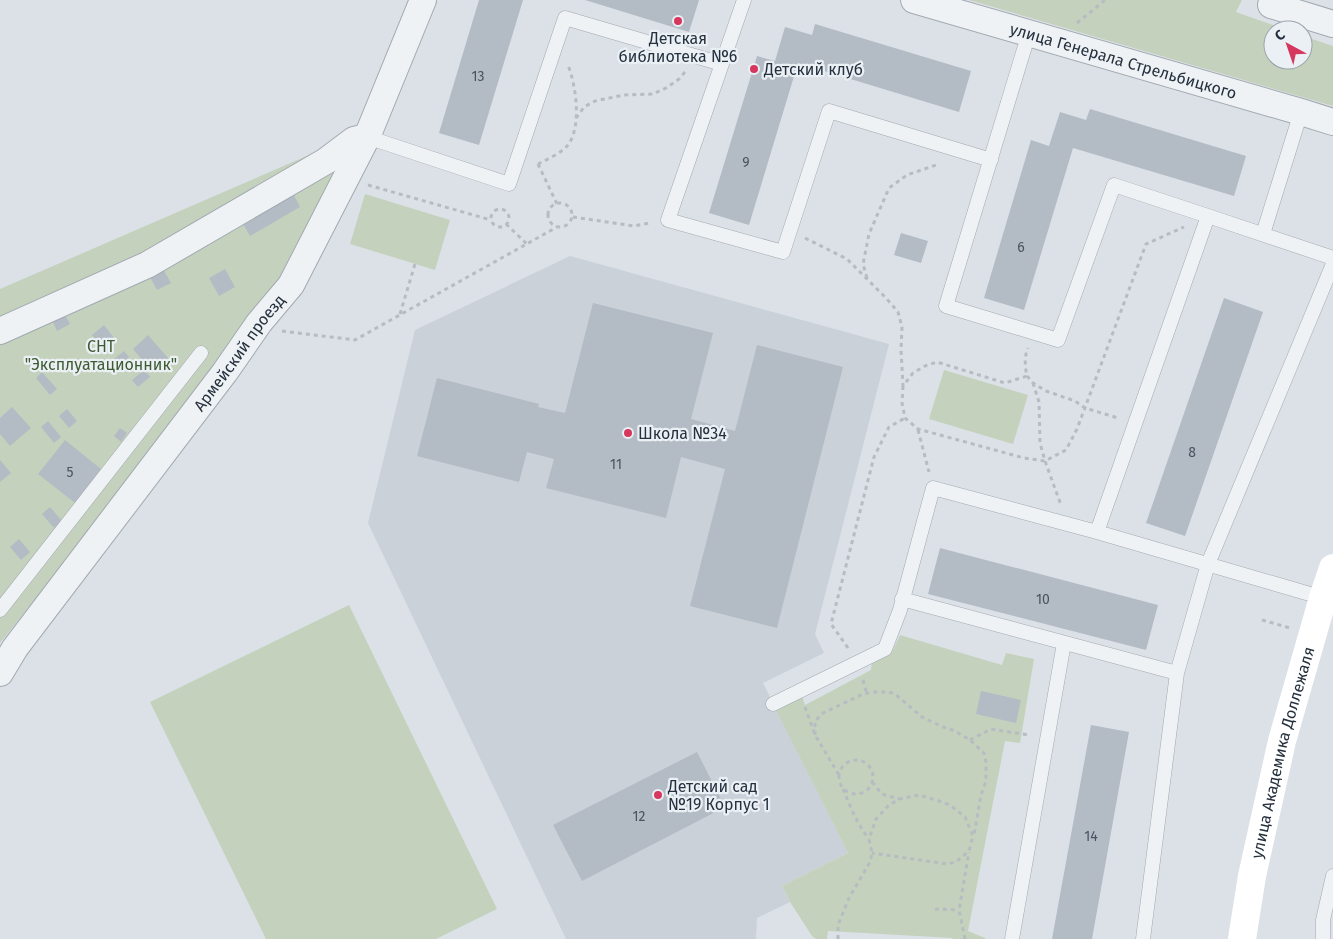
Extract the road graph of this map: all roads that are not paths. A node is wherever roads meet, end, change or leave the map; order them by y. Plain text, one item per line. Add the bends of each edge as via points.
1 (422, 0) edge
2 (744, 0) edge
3 (914, 0) edge
4 (1282, 5) edge
5 (1333, 24) edge
6 (1029, 33) junction
7 (722, 64) junction
8 (1301, 112) junction
9 (1333, 122) edge
10 (367, 137) junction
11 (991, 160) junction
12 (1208, 216) junction
13 (1263, 234) junction
14 (1333, 258) edge
15 (1333, 264) edge
16 (0, 331) edge
17 (201, 353) dead end
18 (1097, 532) junction
19 (1208, 564) junction
20 (1333, 568) edge
21 (902, 599) junction
22 (1328, 599) edge
23 (0, 610) edge
24 (1064, 643) junction
25 (0, 672) edge
26 (1176, 674) junction
27 (773, 704) dead end
28 (1333, 876) edge
29 (1328, 922) edge
30 (1012, 939) edge
31 (1143, 939) edge
32 (1242, 939) edge
33 (1323, 939) edge

1 - 10 street, Армейский проезд
2 - 7 lane
3 - 6 street, улица Генерала Стрельбицкого
4 - 5 street
6 - 8 street, улица Генерала Стрельбицкого
6 - 11 lane
7 - 10 lane via 565,18 509,184
7 - 11 lane via 668,220 782,252 829,111
8 - 9 street, улица Генерала Стрельбицкого
8 - 13 lane
10 - 16 street via 354,140 326,161 147,265
10 - 25 street, Армейский проезд via 291,285
11 - 12 lane via 946,306 1058,340 1114,184
12 - 13 lane
12 - 18 lane
13 - 14 lane
15 - 19 lane
17 - 23 lane
18 - 19 lane
18 - 21 lane via 933,488
19 - 22 lane
19 - 26 lane
20 - 22 main road, улица Академика Доллежаля
21 - 24 lane
21 - 27 lane via 885,649
22 - 32 main road, улица Академика Доллежаля via 1282,741 1252,876
24 - 26 lane
24 - 30 lane
26 - 31 lane
28 - 29 lane
29 - 33 lane

